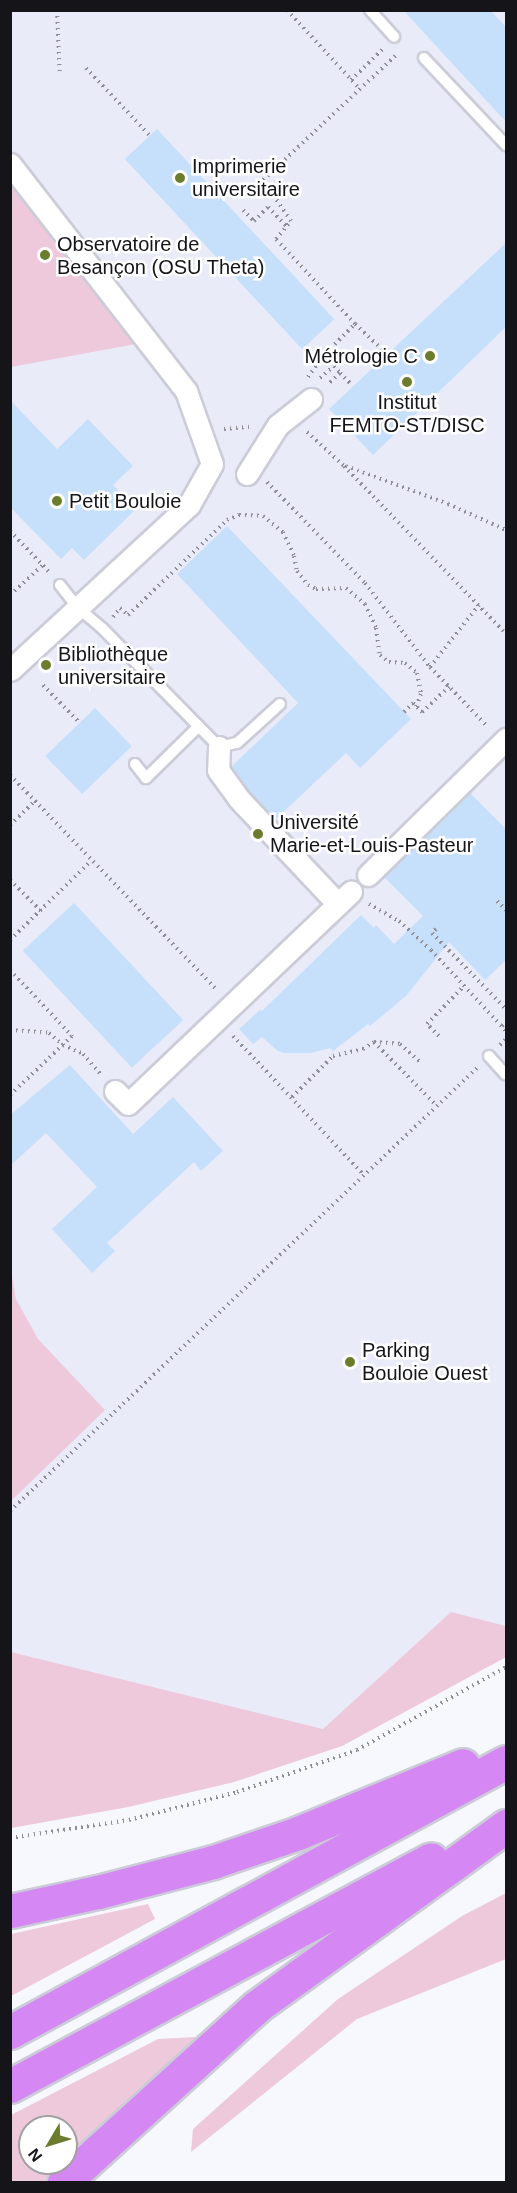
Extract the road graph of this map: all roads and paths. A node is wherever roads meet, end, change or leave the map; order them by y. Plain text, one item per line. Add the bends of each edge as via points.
1 (57, 10) edge
2 (287, 10) edge
3 (370, 10) edge
4 (394, 37) joint
5 (401, 50) dead end
6 (424, 58) dead end
7 (86, 68) dead end
8 (60, 76) dead end
9 (351, 80) junction
10 (360, 89) junction
11 (150, 136) dead end
12 (507, 145) edge
13 (10, 164) edge
14 (243, 210) dead end
15 (287, 227) junction
16 (355, 324) junction
17 (384, 351) dead end
18 (340, 373) junction
19 (353, 386) dead end
20 (317, 394) joint
21 (279, 425) junction
22 (202, 431) junction
23 (344, 466) junction
24 (253, 476) joint
25 (507, 530) edge
26 (10, 531) edge
27 (60, 585) dead end
28 (10, 595) edge
29 (479, 605) junction
30 (77, 607) junction
31 (113, 617) dead end
32 (507, 634) edge
33 (430, 667) junction
34 (10, 670) edge
35 (44, 685) dead end
36 (449, 687) junction
37 (280, 704) dead end
38 (416, 706) junction
39 (404, 712) dead end
40 (79, 722) dead end
41 (199, 726) junction
42 (505, 743) edge
43 (219, 747) junction
44 (135, 764) dead end
45 (10, 775) edge
46 (35, 801) junction
47 (10, 825) edge
48 (91, 861) junction
49 (369, 875) dead end
50 (10, 880) edge
51 (344, 898) junction
52 (497, 901) dead end
53 (507, 910) edge
54 (40, 911) junction
55 (436, 929) dead end
56 (10, 940) edge
57 (10, 970) edge
58 (464, 986) junction
59 (507, 1009) edge
60 (225, 1013) junction
61 (507, 1022) edge
62 (502, 1026) junction
63 (10, 1030) edge
64 (507, 1031) edge
65 (439, 1036) dead end
66 (374, 1042) junction
67 (63, 1045) junction
68 (489, 1056) joint
69 (420, 1062) dead end
70 (91, 1063) dead end
71 (507, 1075) edge
72 (115, 1091) dead end
73 (10, 1095) edge
74 (291, 1097) junction
75 (437, 1106) junction
76 (364, 1175) junction
77 (10, 1511) edge
78 (507, 1667) edge
79 (507, 1747) edge
80 (507, 1762) edge
81 (507, 1819) edge
82 (507, 1826) edge
83 (10, 1838) edge
84 (10, 1911) edge
85 (10, 2032) edge
86 (10, 2086) edge
87 (64, 2182) edge

1 - 8 path
2 - 9 path
3 - 4 lane
4 - 9 path
5 - 10 path
6 - 12 lane
7 - 11 path
9 - 10 path
10 - 15 path via 263,180 291,221
13 - 22 street via 186,391
14 - 15 path via 254,221 268,207
15 - 16 path via 276,239
16 - 17 path
16 - 18 path via 308,376 314,383 334,366
18 - 19 path
18 - 20 path
20 - 21 street
21 - 22 path
21 - 23 path via 308,432
21 - 24 street
22 - 30 street via 212,464 189,505
23 - 25 path
23 - 29 path
24 - 33 path via 276,488 365,583
26 - 28 path via 43,565
27 - 30 lane
29 - 32 path
29 - 33 path
30 - 34 street
30 - 41 lane
31 - 38 path via 120,608 128,615 227,520 239,515 263,516 283,532 297,571 308,585 316,589 346,588 365,604 376,628 380,655 389,662 405,663 417,674 421,694
33 - 36 path
35 - 40 path
36 - 38 path via 422,712
36 - 42 path
37 - 43 lane via 237,743
38 - 39 path via 413,703
41 - 43 lane
41 - 44 lane via 146,778
42 - 49 street
43 - 51 street via 218,770 239,799
45 - 46 path
46 - 47 path
46 - 48 path
48 - 54 path
48 - 60 path
50 - 54 path
51 - 58 path via 399,921
51 - 60 street
52 - 53 path
54 - 56 path
55 - 59 path via 432,933
57 - 67 path via 72,1036
58 - 62 path
58 - 65 path via 427,1024
60 - 72 street via 128,1104
60 - 74 path
61 - 62 path
62 - 64 path
63 - 67 path via 49,1033
66 - 69 path via 400,1044
66 - 74 path via 363,1050 333,1056
66 - 75 path
67 - 70 path via 83,1054
67 - 73 path
68 - 71 lane
68 - 75 path
74 - 76 path
75 - 76 path
76 - 77 path
78 - 83 path via 357,1750 237,1792 129,1820
79 - 84 highway via 298,1833 213,1862
80 - 85 highway
81 - 86 highway
82 - 87 highway via 256,2007

